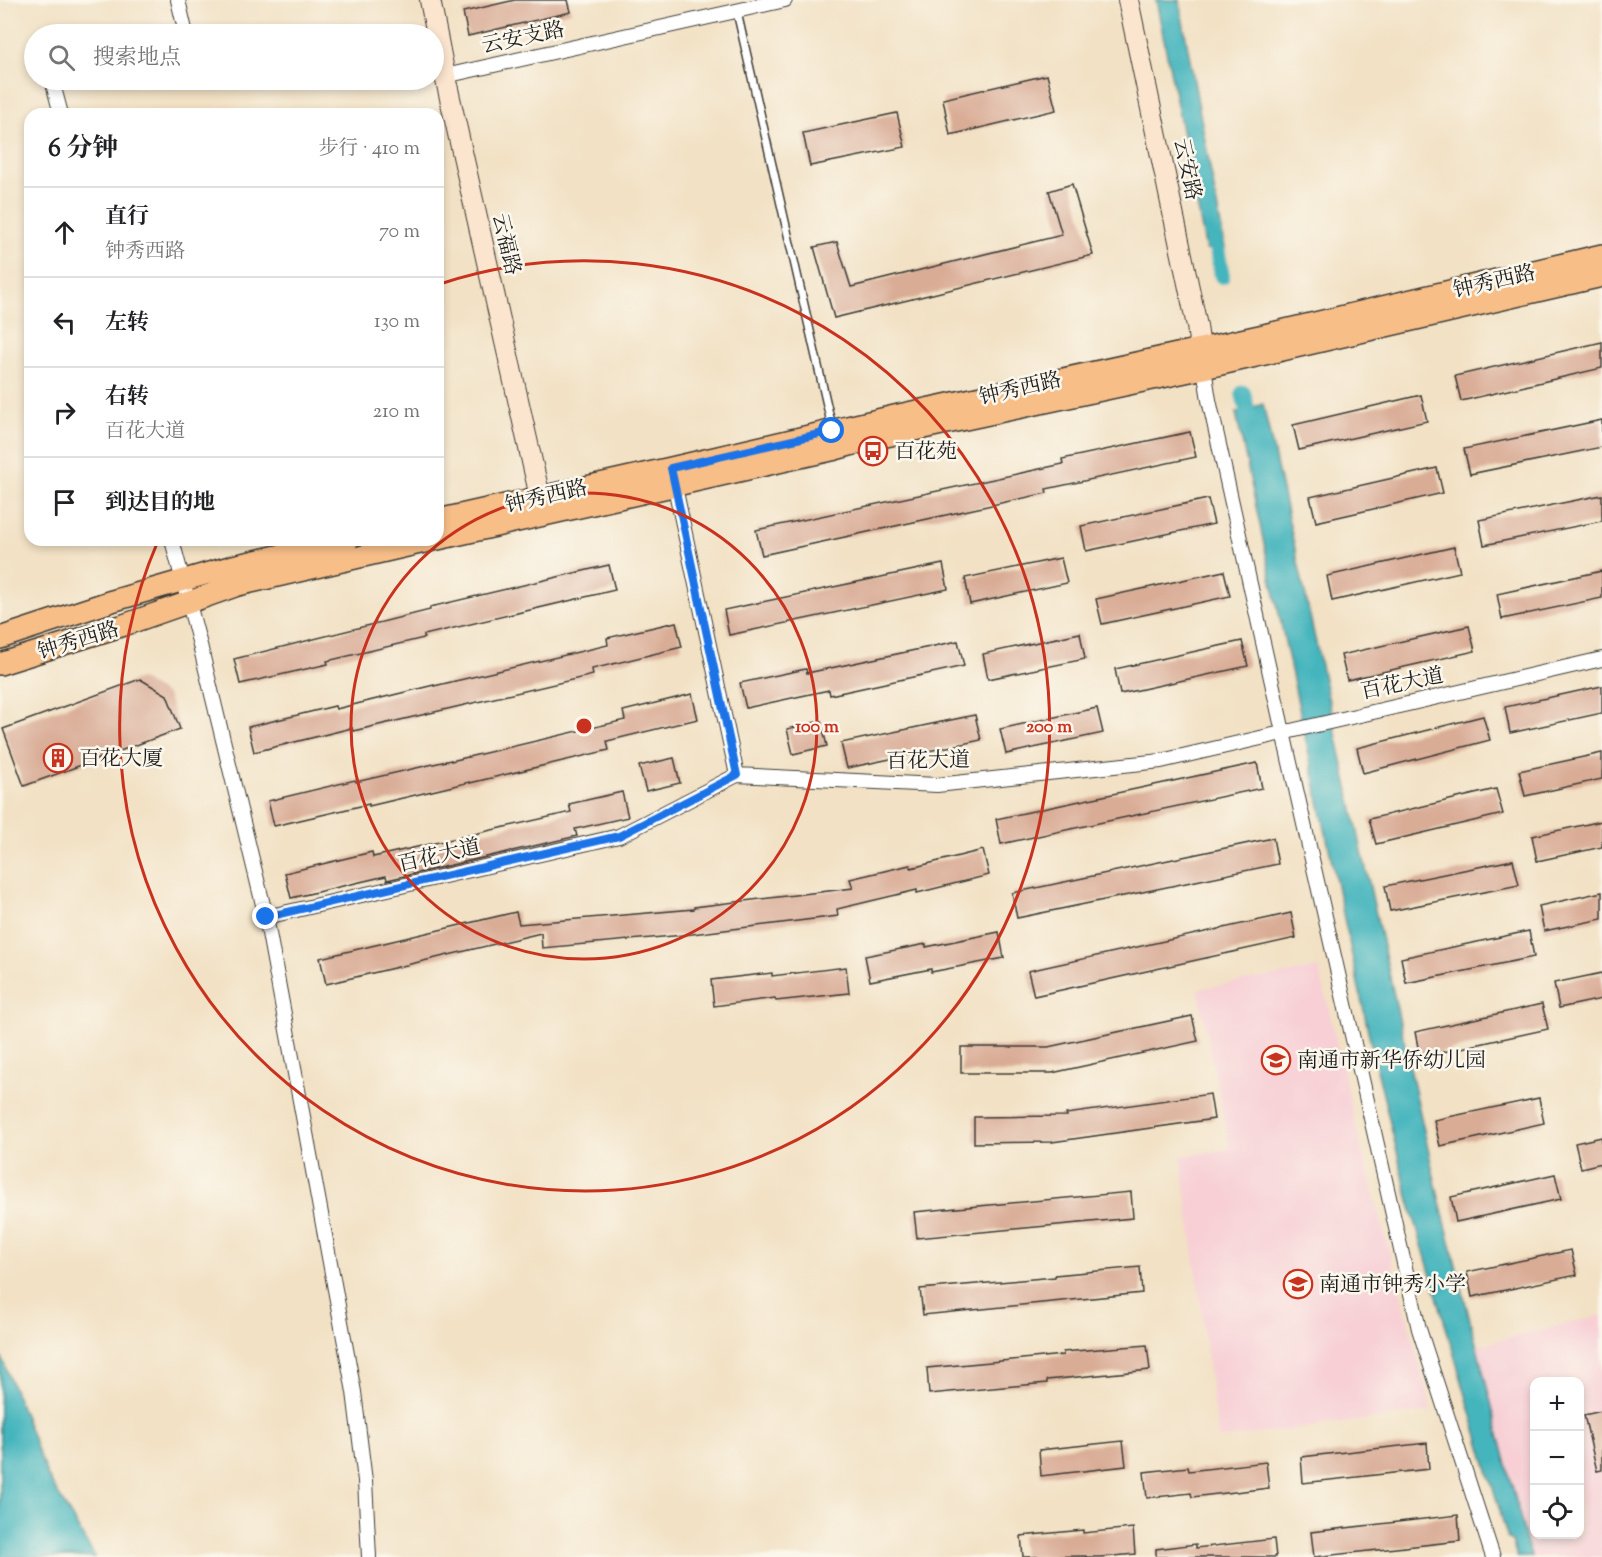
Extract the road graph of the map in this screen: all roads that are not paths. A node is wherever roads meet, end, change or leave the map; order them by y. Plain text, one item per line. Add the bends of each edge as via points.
1 (177, 0) edge
2 (430, 0) edge
3 (785, 0) edge
4 (1128, 0) edge
5 (737, 12) junction
6 (183, 24) edge
7 (434, 24) edge
8 (444, 76) joint
9 (55, 90) edge
10 (59, 108) edge
11 (1602, 255) edge
12 (1602, 276) edge
13 (1202, 358) junction
14 (834, 440) junction
15 (673, 476) junction
16 (540, 497) junction
17 (444, 519) edge
18 (444, 537) edge
19 (174, 546) edge
20 (321, 546) edge
21 (407, 546) edge
22 (183, 580) junction
23 (188, 602) junction
24 (0, 638) edge
25 (1602, 659) edge
26 (0, 664) edge
27 (1289, 730) junction
28 (737, 775) junction
29 (266, 917) junction
30 (369, 1557) edge
31 (1493, 1557) edge

1 - 6 street
2 - 7 street, 云福路
3 - 5 street, 云安支路
4 - 13 street, 云安路
5 - 8 street, 云安支路
5 - 14 lane
8 - 16 street, 云福路
9 - 10 street
11 - 13 main road, 钟秀西路 via 1264,335
12 - 13 main road, 钟秀西路
13 - 14 main road, 钟秀西路
13 - 27 street
14 - 15 main road, 钟秀西路
15 - 16 main road, 钟秀西路
15 - 18 main road, 钟秀西路
15 - 28 street
16 - 17 main road, 钟秀西路
19 - 22 street
20 - 22 main road, 钟秀西路
21 - 23 main road, 钟秀西路 via 238,585
22 - 23 street
22 - 24 main road, 钟秀西路
23 - 26 main road, 钟秀西路
23 - 29 street
25 - 27 street, 百花大道
27 - 28 street, 百花大道 via 1161,761 937,785
27 - 31 street via 1419,1329
28 - 29 street, 百花大道 via 619,836
29 - 30 street via 354,1392

